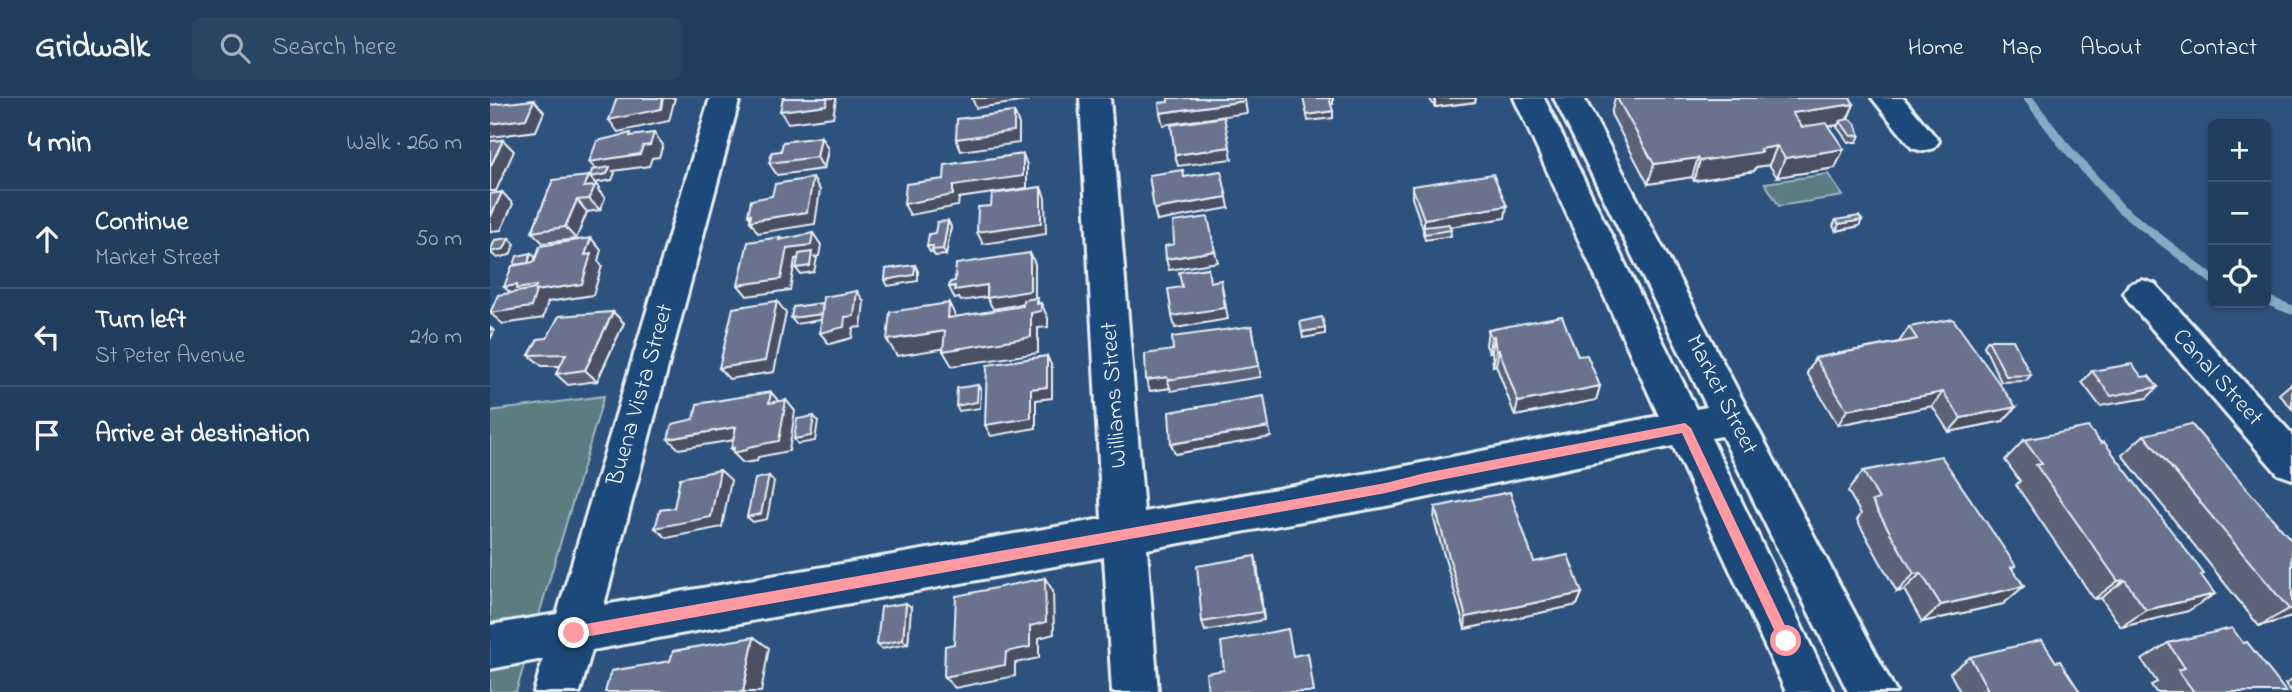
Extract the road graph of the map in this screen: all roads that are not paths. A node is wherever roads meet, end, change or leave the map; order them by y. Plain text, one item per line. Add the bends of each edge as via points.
1 (725, 98) edge
2 (1095, 98) edge
3 (1529, 98) edge
4 (1569, 98) edge
5 (1887, 98) edge
6 (1923, 141) dead end
7 (2142, 293) dead end
8 (1732, 418) junction
9 (1685, 428) junction
10 (2292, 462) edge
11 (1125, 535) junction
12 (574, 633) junction
13 (490, 647) edge
14 (557, 692) edge
15 (1135, 692) edge
16 (1810, 692) edge
17 (1873, 692) edge

1 - 12 street, Buena Vista Street
2 - 11 street, Williams Street
3 - 9 street, Market Street
4 - 8 street, Market Street
5 - 6 street
7 - 10 street, Canal Street
8 - 9 street
8 - 17 street, Market Street
9 - 11 street
9 - 16 street, Market Street
11 - 12 street
11 - 15 street, Williams Street
12 - 13 street
12 - 14 street, Buena Vista Street

